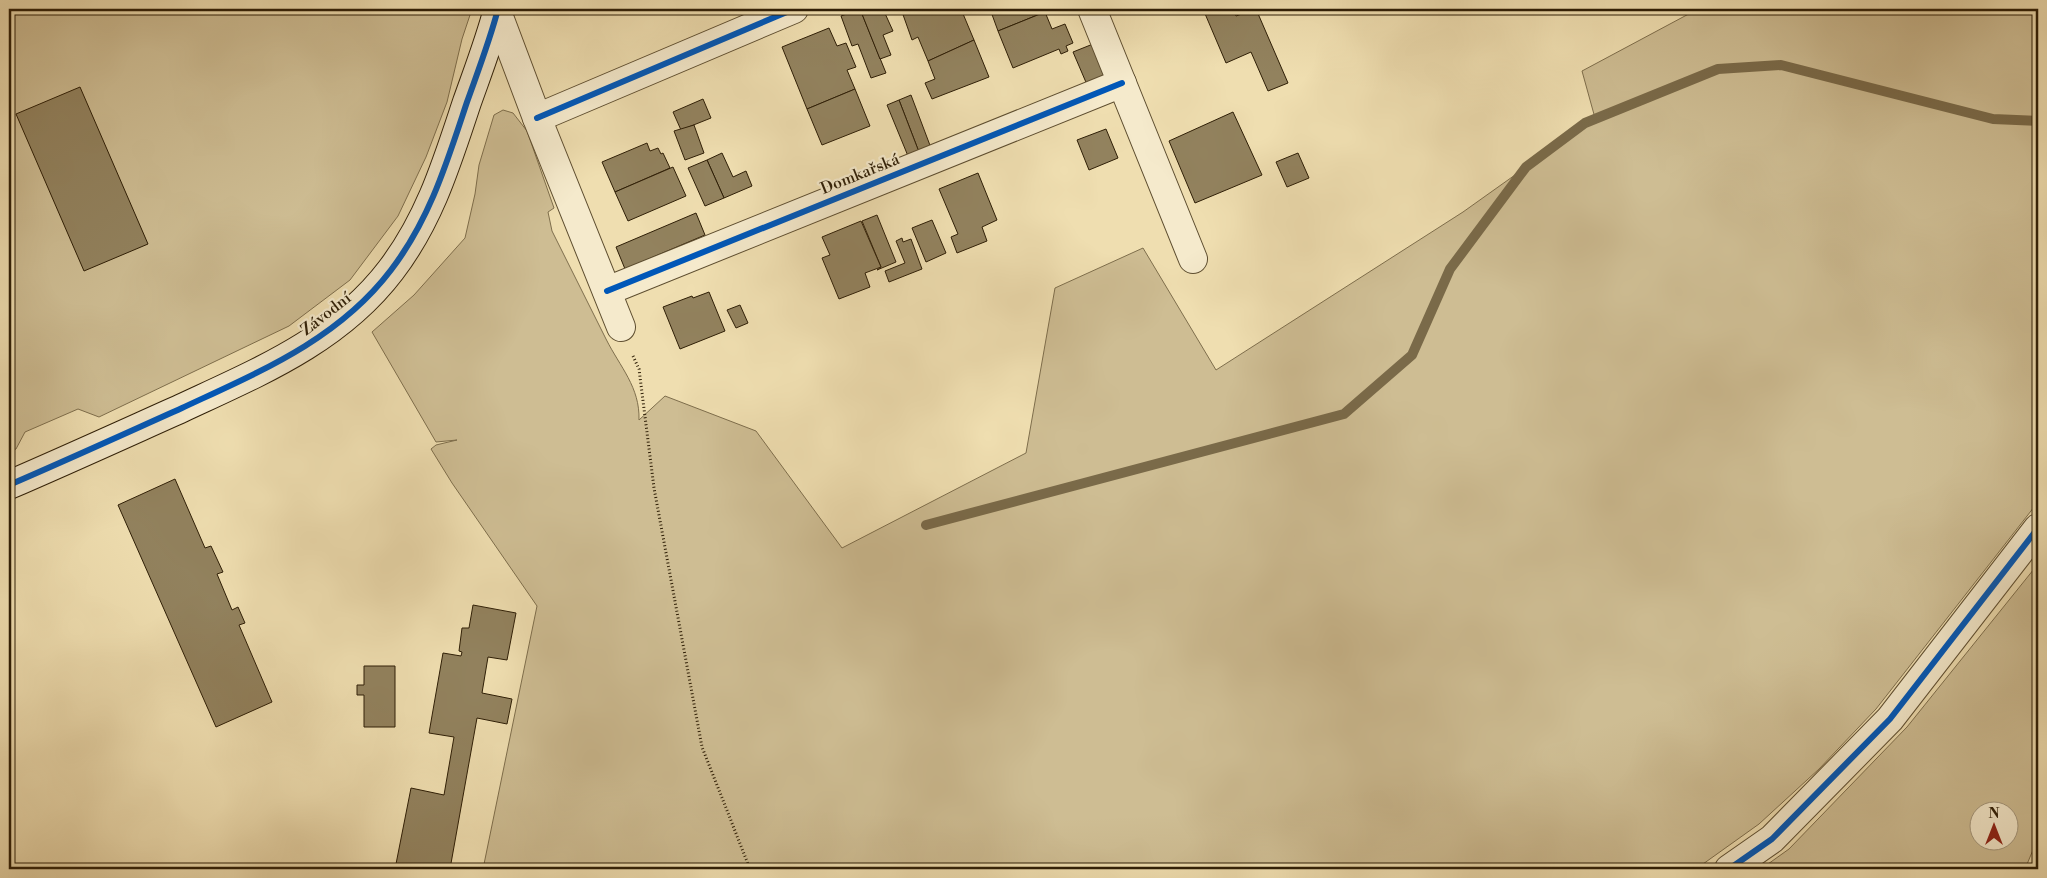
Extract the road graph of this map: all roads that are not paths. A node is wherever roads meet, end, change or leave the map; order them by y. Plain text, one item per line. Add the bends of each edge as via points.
1 (794, 9) edge
2 (1092, 9) edge
3 (497, 10) edge
4 (1122, 83) junction
5 (537, 118) junction
6 (1194, 259) dead end
7 (607, 291) junction
8 (621, 327) road end
9 (9, 485) edge
10 (2038, 528) edge
11 (1728, 869) edge

1 - 5 street
2 - 4 street
3 - 5 street
3 - 9 street, Závodní via 448,160 424,221 391,270 362,304 323,336 268,368
4 - 6 street
4 - 7 street, Domkařská
5 - 7 street
7 - 8 street
10 - 11 street via 1890,719 1772,839

